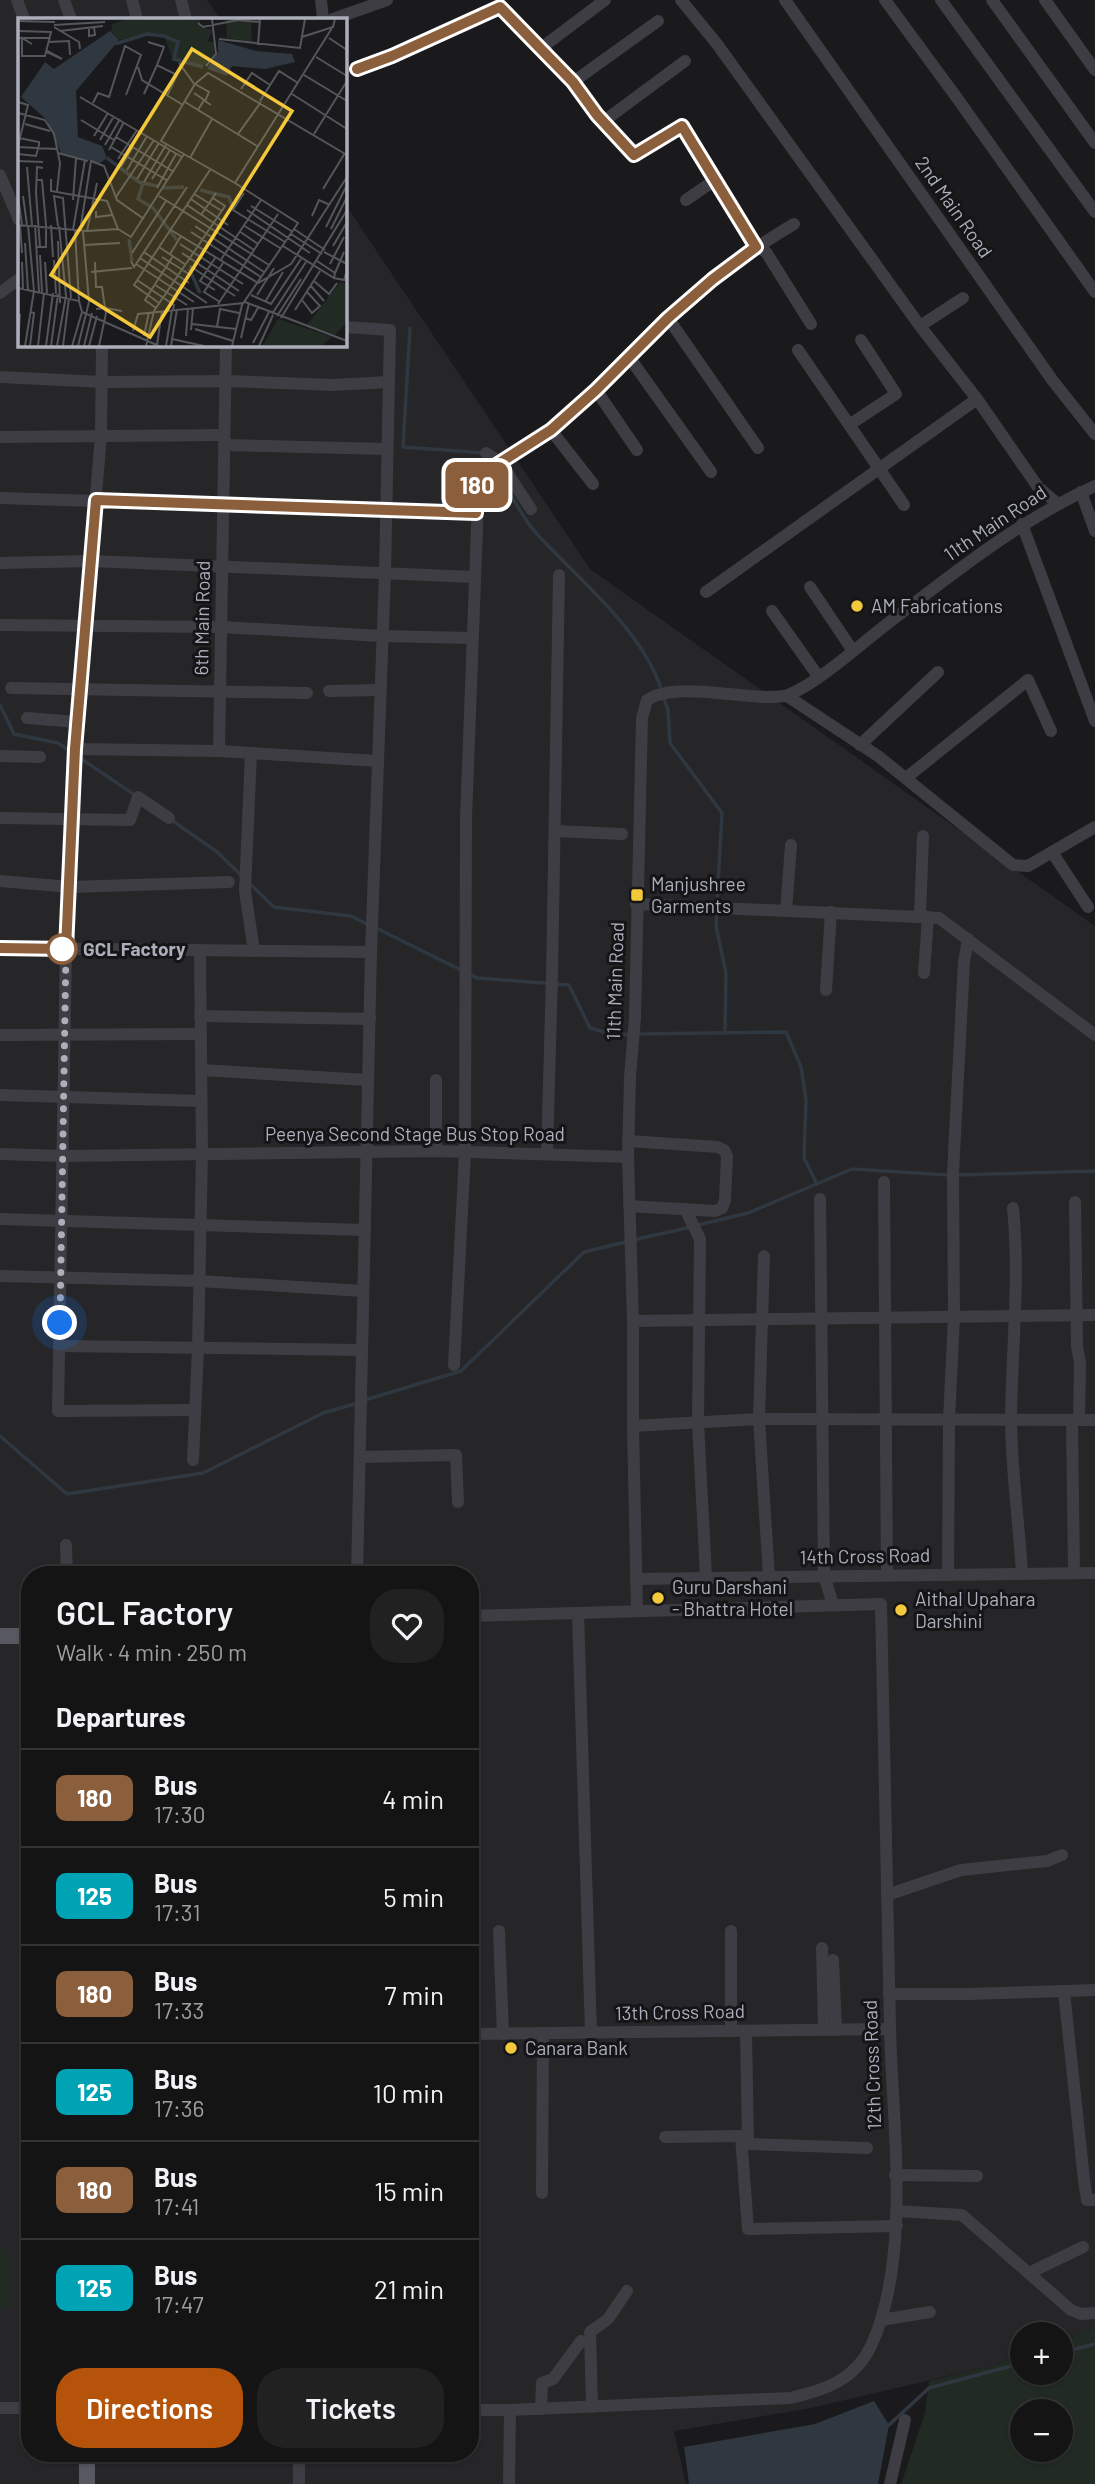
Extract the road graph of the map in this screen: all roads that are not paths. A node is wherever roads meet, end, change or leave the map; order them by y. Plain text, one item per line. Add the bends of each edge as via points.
1 (17, 0) edge
2 (64, 0) edge
3 (132, 0) edge
4 (181, 0) edge
5 (321, 0) edge
6 (387, 0) edge
7 (605, 0) edge
8 (681, 0) edge
9 (785, 0) edge
10 (885, 0) edge
11 (941, 0) edge
12 (992, 0) edge
13 (1045, 0) edge
14 (502, 2) edge
15 (24, 18) edge
16 (71, 18) edge
17 (137, 18) edge
18 (186, 18) edge
19 (323, 18) edge
20 (336, 18) edge
21 (658, 21) dead end
22 (540, 48) junction
23 (685, 61) dead end
24 (357, 69) dead end
25 (1095, 70) edge
26 (573, 82) junction
27 (604, 121) junction
28 (1095, 143) edge
29 (0, 175) edge
30 (715, 180) junction
31 (686, 200) dead end
32 (1095, 212) edge
33 (18, 218) edge
34 (794, 225) dead end
35 (756, 247) junction
36 (18, 280) edge
37 (1095, 292) edge
38 (0, 293) edge
39 (963, 298) dead end
40 (668, 318) junction
41 (811, 324) dead end
42 (920, 326) junction
43 (346, 327) edge
44 (860, 340) dead end
45 (102, 346) edge
46 (226, 346) edge
47 (798, 350) dead end
48 (629, 357) junction
49 (0, 377) edge
50 (102, 382) junction
51 (225, 382) junction
52 (388, 382) junction
53 (596, 390) junction
54 (977, 399) junction
55 (849, 425) junction
56 (551, 430) junction
57 (1095, 434) edge
58 (101, 435) junction
59 (0, 437) edge
60 (224, 440) junction
61 (758, 448) dead end
62 (386, 449) junction
63 (637, 450) dead end
64 (486, 453) dead end
65 (500, 462) junction
66 (878, 468) junction
67 (711, 472) dead end
68 (593, 484) dead end
69 (1095, 486) edge
70 (1081, 492) junction
71 (0, 498) edge
72 (96, 500) junction
73 (223, 504) junction
74 (1058, 504) junction
75 (904, 505) dead end
76 (531, 509) dead end
77 (384, 511) junction
78 (476, 513) junction
79 (1022, 524) junction
80 (1095, 531) edge
81 (91, 561) junction
82 (0, 563) edge
83 (222, 568) junction
84 (385, 573) junction
85 (559, 575) dead end
86 (474, 577) junction
87 (810, 587) dead end
88 (706, 592) dead end
89 (772, 611) dead end
90 (0, 625) edge
91 (85, 625) junction
92 (221, 627) junction
93 (382, 636) junction
94 (472, 638) junction
95 (853, 651) junction
96 (938, 672) dead end
97 (818, 676) junction
98 (11, 688) dead end
99 (80, 689) junction
100 (380, 690) junction
101 (220, 691) junction
102 (329, 691) dead end
103 (307, 693) dead end
104 (787, 696) junction
105 (27, 718) dead end
106 (1095, 721) edge
107 (77, 722) junction
108 (1051, 731) dead end
109 (860, 745) junction
110 (75, 749) junction
111 (219, 751) junction
112 (251, 753) junction
113 (0, 756) edge
114 (40, 757) dead end
115 (377, 761) junction
116 (906, 778) junction
117 (0, 818) edge
118 (169, 818) dead end
119 (72, 820) junction
120 (1095, 827) edge
121 (555, 831) junction
122 (622, 834) dead end
123 (923, 836) dead end
124 (791, 845) dead end
125 (1052, 852) junction
126 (0, 881) edge
127 (229, 882) dead end
128 (70, 887) junction
129 (636, 904) junction
130 (1088, 907) dead end
131 (786, 911) junction
132 (831, 912) junction
133 (924, 917) junction
134 (968, 939) junction
135 (0, 948) edge
136 (66, 949) junction
137 (200, 950) junction
138 (254, 951) junction
139 (371, 952) junction
140 (924, 973) dead end
141 (826, 990) dead end
142 (200, 1016) junction
143 (370, 1019) junction
144 (201, 1034) junction
145 (0, 1035) edge
146 (1095, 1035) edge
147 (65, 1036) junction
148 (201, 1070) junction
149 (368, 1080) junction
150 (436, 1080) dead end
151 (0, 1095) edge
152 (64, 1098) junction
153 (201, 1101) junction
154 (628, 1141) junction
155 (366, 1152) junction
156 (436, 1152) junction
157 (202, 1153) junction
158 (465, 1153) junction
159 (0, 1154) edge
160 (547, 1154) junction
161 (63, 1156) junction
162 (628, 1157) junction
163 (884, 1182) dead end
164 (820, 1199) dead end
165 (1075, 1202) dead end
166 (628, 1206) junction
167 (1013, 1208) dead end
168 (685, 1209) junction
169 (0, 1219) edge
170 (61, 1221) junction
171 (201, 1225) junction
172 (365, 1230) junction
173 (764, 1256) dead end
174 (0, 1276) edge
175 (60, 1278) junction
176 (199, 1281) junction
177 (363, 1291) junction
178 (1095, 1315) edge
179 (1078, 1316) junction
180 (954, 1317) junction
181 (1016, 1317) junction
182 (883, 1319) junction
183 (822, 1320) junction
184 (633, 1321) junction
185 (698, 1321) junction
186 (761, 1321) junction
187 (59, 1346) junction
188 (198, 1348) junction
189 (362, 1350) junction
190 (454, 1365) dead end
191 (195, 1410) junction
192 (759, 1419) junction
193 (824, 1419) junction
194 (885, 1420) junction
195 (949, 1420) junction
196 (1011, 1420) junction
197 (1075, 1420) junction
198 (1095, 1420) edge
199 (698, 1422) junction
200 (633, 1426) junction
201 (360, 1457) junction
202 (193, 1460) dead end
203 (458, 1502) dead end
204 (66, 1545) dead end
205 (67, 1566) edge
206 (357, 1566) edge
207 (1074, 1572) junction
208 (1022, 1573) junction
209 (1095, 1573) edge
210 (948, 1574) junction
211 (887, 1575) junction
212 (824, 1576) junction
213 (706, 1577) junction
214 (769, 1577) junction
215 (636, 1578) junction
216 (833, 1605) junction
217 (637, 1611) junction
218 (578, 1613) junction
219 (479, 1616) edge
220 (0, 1636) edge
221 (21, 1636) edge
222 (1062, 1856) dead end
223 (887, 1895) junction
224 (499, 1931) dead end
225 (731, 1931) dead end
226 (822, 1948) dead end
227 (833, 1960) dead end
228 (1095, 1990) edge
229 (1064, 1991) junction
230 (889, 1994) junction
231 (890, 2029) junction
232 (830, 2030) junction
233 (731, 2031) junction
234 (746, 2031) junction
235 (543, 2033) junction
236 (591, 2033) junction
237 (479, 2034) edge
238 (503, 2034) junction
239 (665, 2137) dead end
240 (867, 2148) dead end
241 (895, 2175) junction
242 (977, 2176) dead end
243 (542, 2193) dead end
244 (1095, 2200) edge
245 (896, 2211) junction
246 (897, 2226) junction
247 (1083, 2247) dead end
248 (1029, 2273) junction
249 (627, 2291) dead end
250 (930, 2312) dead end
251 (1095, 2313) edge
252 (881, 2320) junction
253 (581, 2341) dead end
254 (592, 2407) junction
255 (0, 2408) edge
256 (21, 2408) edge
257 (541, 2409) junction
258 (479, 2410) edge
259 (510, 2410) junction
260 (905, 2420) dead end
261 (87, 2462) edge
262 (299, 2462) edge
263 (87, 2484) edge
264 (299, 2484) edge
265 (509, 2484) edge
266 (890, 2484) edge

1 - 15 street
2 - 16 street
3 - 17 street
4 - 18 street
5 - 19 street
6 - 20 street
7 - 22 street
8 - 42 street
9 - 57 street, 2nd Main Road
10 - 37 street
11 - 32 street
12 - 28 street
13 - 25 street
14 - 22 street
14 - 24 street
21 - 26 street
22 - 26 street
23 - 27 street
26 - 27 street
27 - 30 street via 634,155 682,126
29 - 33 street
30 - 31 street
30 - 35 street
34 - 35 street
35 - 40 street
35 - 41 street via 766,252
36 - 38 street
39 - 42 street
40 - 48 street
40 - 61 street
42 - 54 street
43 - 52 street via 390,330
44 - 55 street via 896,394
45 - 50 street
46 - 51 street, 6th Main Road
47 - 55 street
48 - 53 street
48 - 67 street
49 - 50 street
50 - 51 street
50 - 58 street
51 - 52 street
51 - 60 street, 6th Main Road
52 - 62 street
53 - 56 street
53 - 63 street
54 - 66 street
54 - 74 street via 1038,486
55 - 66 street
56 - 65 street
56 - 68 street
58 - 59 street
58 - 60 street
58 - 72 street
60 - 62 street
60 - 73 street, 6th Main Road
62 - 77 street
64 - 65 street
65 - 76 street
65 - 78 street via 479,476
66 - 75 street
66 - 88 street
69 - 70 street, 11th Main Road
70 - 74 street, 11th Main Road
70 - 80 street
71 - 72 street
72 - 73 street
72 - 81 street
73 - 77 street
73 - 83 street, 6th Main Road
74 - 79 street, 11th Main Road
77 - 78 street
77 - 84 street
78 - 86 street
79 - 95 street, 11th Main Road
79 - 106 street
81 - 82 street
81 - 83 street
81 - 91 street
83 - 84 street
83 - 92 street, 6th Main Road
84 - 86 street
84 - 93 street
85 - 121 street
86 - 94 street
87 - 95 street
89 - 97 street
90 - 91 street
91 - 92 street
91 - 99 street
92 - 93 street
92 - 101 street, 6th Main Road
93 - 94 street
93 - 100 street
94 - 158 street via 466,818
95 - 97 street, 11th Main Road
96 - 109 street
97 - 104 street, 11th Main Road
98 - 99 street
99 - 101 street
99 - 107 street
100 - 102 street
100 - 115 street
101 - 103 street
101 - 111 street, 6th Main Road
104 - 109 street
104 - 129 street, 11th Main Road via 675,690 647,700 642,718
105 - 107 street
107 - 110 street
108 - 116 street via 1028,680
109 - 116 street
110 - 111 street
110 - 119 street
111 - 112 street
112 - 115 street
112 - 138 street via 245,891
113 - 114 street
115 - 139 street
116 - 125 street via 1013,865 1028,866
117 - 119 street
118 - 119 street via 138,797 130,820
119 - 128 street
120 - 125 street
121 - 122 street
121 - 160 street
123 - 133 street
124 - 131 street
125 - 130 street
126 - 128 street
127 - 128 street
128 - 136 street
129 - 131 street
129 - 154 street, 11th Main Road
131 - 132 street
132 - 133 street
132 - 141 street
133 - 134 street via 939,918
133 - 140 street
134 - 146 street
134 - 180 street via 953,1173
135 - 136 street
136 - 137 street
136 - 147 street
137 - 138 street
137 - 142 street
138 - 139 street
139 - 143 street
142 - 143 street
142 - 144 street
143 - 149 street
144 - 147 street
144 - 148 street
145 - 147 street
147 - 152 street
148 - 149 street
148 - 153 street
149 - 155 street
150 - 156 street
151 - 152 street
152 - 153 street
152 - 161 street
153 - 157 street
154 - 162 street, 11th Main Road
154 - 168 street via 724,1150 722,1208
155 - 156 street, Peenya Second Stage Bus Stop Road
155 - 157 street, Peenya Second Stage Bus Stop Road
155 - 172 street
156 - 158 street, Peenya Second Stage Bus Stop Road
157 - 161 street, Peenya Second Stage Bus Stop Road
157 - 171 street
158 - 160 street, Peenya Second Stage Bus Stop Road
158 - 190 street
159 - 161 street, Peenya Second Stage Bus Stop Road
160 - 162 street, Peenya Second Stage Bus Stop Road
161 - 170 street
162 - 166 street, 11th Main Road
163 - 182 street
164 - 183 street
165 - 179 street
166 - 168 street
166 - 184 street, 11th Main Road
167 - 181 street
168 - 185 street via 700,1239
169 - 170 street
170 - 171 street
170 - 175 street
171 - 172 street
171 - 176 street
172 - 177 street
173 - 186 street
174 - 175 street
175 - 176 street
175 - 187 street
176 - 177 street
176 - 188 street
177 - 189 street
178 - 179 street
179 - 181 street
179 - 197 street
180 - 181 street
180 - 182 street
180 - 195 street
181 - 196 street
182 - 183 street
182 - 194 street
183 - 186 street
183 - 193 street
184 - 185 street
184 - 200 street, 11th Main Road
185 - 186 street
185 - 199 street
186 - 192 street
187 - 188 street
187 - 191 street via 58,1411
188 - 189 street
188 - 191 street
189 - 201 street
191 - 202 street
192 - 193 street
192 - 199 street
192 - 214 street
193 - 194 street
193 - 212 street
194 - 195 street
194 - 211 street
195 - 196 street
195 - 210 street
196 - 197 street
196 - 208 street
197 - 198 street
197 - 207 street
199 - 200 street
199 - 213 street
200 - 215 street, 11th Main Road
201 - 203 street via 456,1455
201 - 206 street
204 - 205 street
207 - 208 street, 14th Cross Road
207 - 209 street, 14th Cross Road
208 - 210 street, 14th Cross Road
210 - 211 street, 14th Cross Road
211 - 212 street, 14th Cross Road
212 - 214 street, 14th Cross Road
212 - 216 street
213 - 214 street, 14th Cross Road
213 - 215 street, 14th Cross Road
215 - 217 street, 11th Main Road
216 - 217 street, 12th Cross Road
216 - 223 street, 12th Cross Road via 881,1604
217 - 218 street
218 - 219 street
218 - 236 street
220 - 221 main road
222 - 223 street via 961,1870
223 - 230 street, 12th Cross Road
224 - 238 street
225 - 233 street
226 - 232 street
227 - 232 street
228 - 229 street
229 - 230 street
229 - 244 street via 1084,2180 1087,2200
230 - 231 street, 12th Cross Road
231 - 232 street, 13th Cross Road
231 - 241 street, 12th Cross Road
232 - 234 street, 13th Cross Road
233 - 234 street, 13th Cross Road
233 - 236 street, 13th Cross Road
234 - 240 street via 748,2144
235 - 236 street, 13th Cross Road
235 - 238 street, 13th Cross Road
235 - 243 street
237 - 238 street, 13th Cross Road
239 - 246 street via 741,2136 748,2228
241 - 242 street
241 - 245 street, 12th Cross Road
245 - 246 street, 12th Cross Road
245 - 248 street via 962,2215
246 - 252 street, 12th Cross Road
247 - 248 street
248 - 251 street via 1071,2310
249 - 254 street via 608,2319 590,2332
250 - 252 street
252 - 254 street, 12th Cross Road via 870,2349 854,2371 838,2384 815,2392 768,2399
253 - 257 street via 553,2379 542,2383
254 - 257 street, 12th Cross Road
255 - 256 street
257 - 259 street, 12th Cross Road
258 - 259 street, 12th Cross Road
259 - 265 street
260 - 266 street
261 - 263 main road
262 - 264 street

